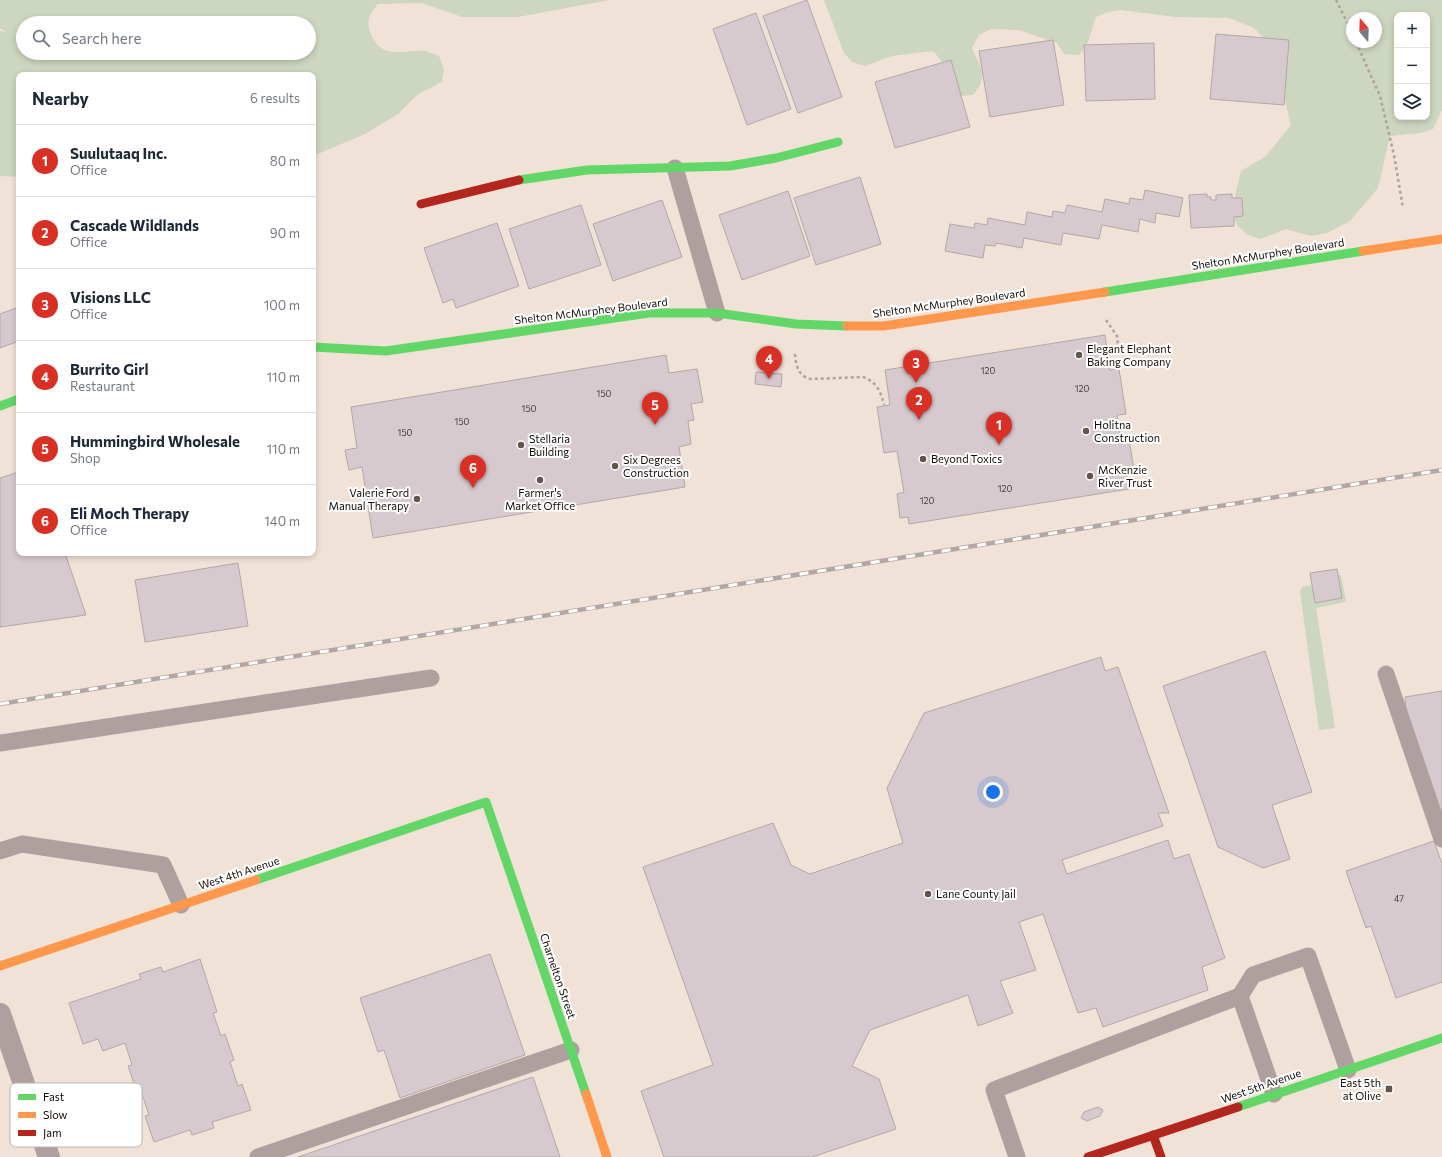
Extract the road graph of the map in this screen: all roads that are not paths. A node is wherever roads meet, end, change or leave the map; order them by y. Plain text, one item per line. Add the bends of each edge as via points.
1 (838, 142) dead end
2 (675, 168) junction
3 (421, 204) dead end
4 (1442, 239) edge
5 (717, 312) junction
6 (316, 348) edge
7 (16, 400) edge
8 (0, 406) edge
9 (1386, 674) dead end
10 (431, 678) dead end
11 (0, 743) edge
12 (486, 802) joint
13 (1442, 839) edge
14 (0, 851) edge
15 (181, 905) junction
16 (0, 966) edge
17 (1240, 996) junction
18 (0, 1014) edge
19 (1442, 1038) edge
20 (571, 1050) junction
21 (1348, 1070) junction
22 (24, 1083) edge
23 (1274, 1094) junction
24 (1153, 1135) junction
25 (46, 1147) edge
26 (49, 1157) edge
27 (258, 1157) edge
28 (607, 1157) edge
29 (1017, 1157) edge
30 (1088, 1157) edge
31 (1161, 1157) edge

1 - 2 street via 749,163
2 - 3 street via 586,170 517,180
2 - 5 lane
4 - 5 street, Shelton McMurphey Boulevard via 884,326 796,324 736,317
5 - 6 street, Shelton McMurphey Boulevard via 649,313 451,343 386,350
7 - 8 street
9 - 13 lane
10 - 11 lane
12 - 15 street, West 4th Avenue
12 - 20 street, Charnelton Street
14 - 15 lane via 22,844 163,865
15 - 16 street, West 4th Avenue
17 - 21 lane via 1253,975 1308,956
17 - 23 lane
17 - 29 lane via 994,1090
18 - 22 street
19 - 21 street, West 5th Avenue
20 - 27 lane
20 - 28 street, Charnelton Street
21 - 23 street, West 5th Avenue
23 - 24 street, West 5th Avenue
24 - 30 street, West 5th Avenue
24 - 31 street
25 - 26 street

